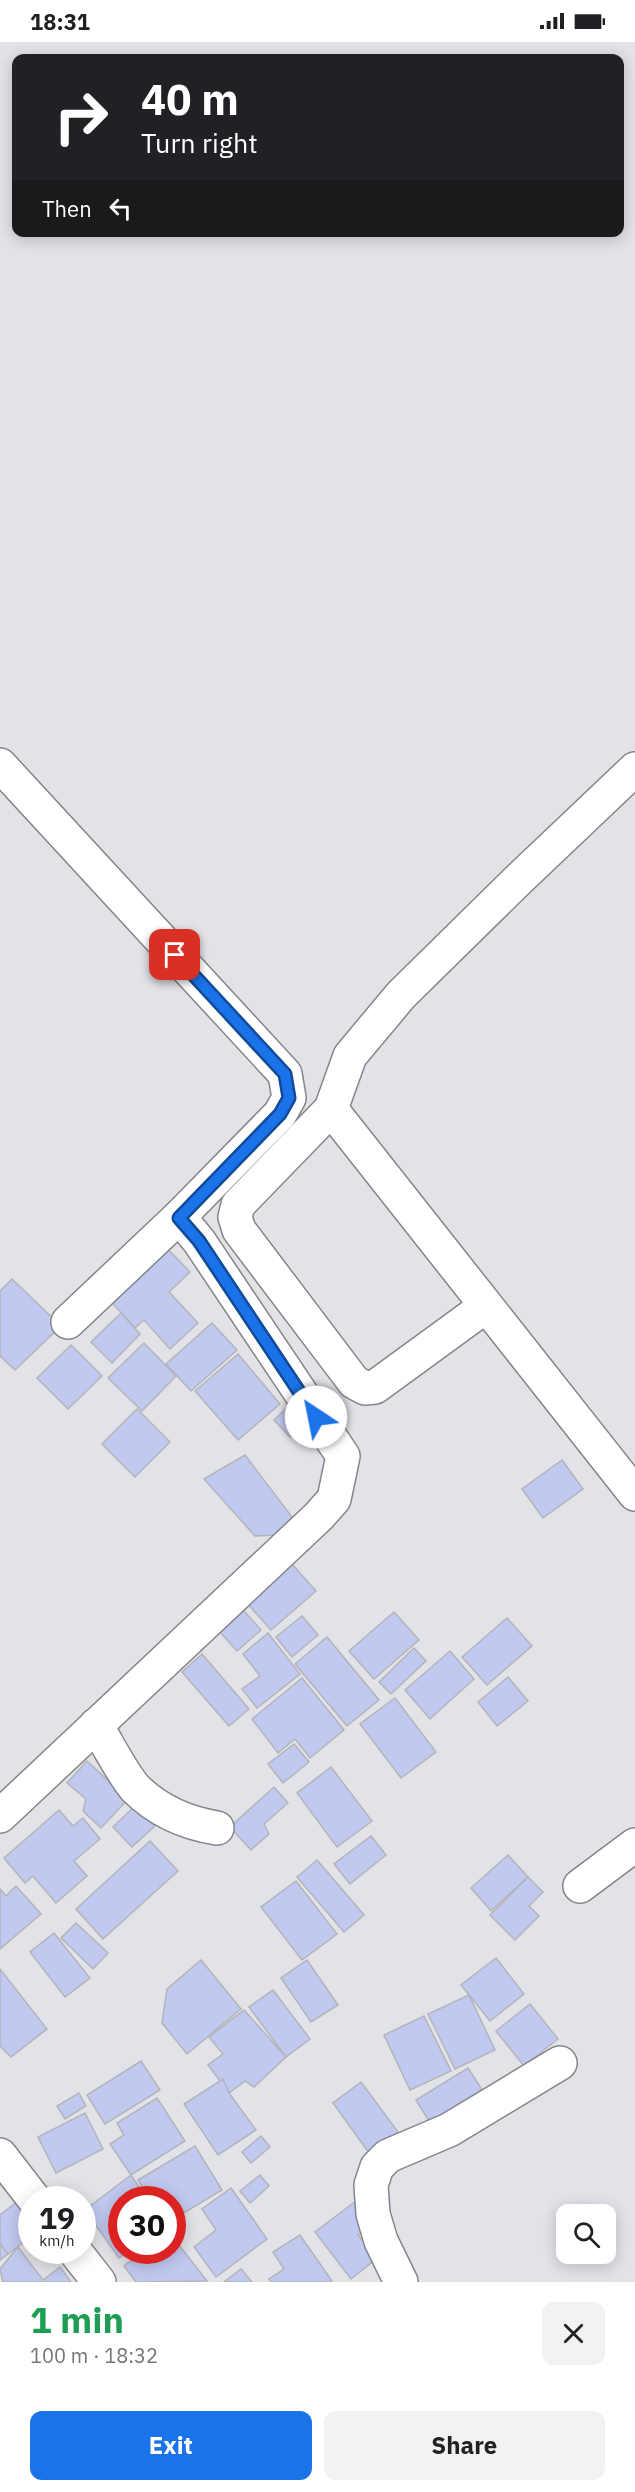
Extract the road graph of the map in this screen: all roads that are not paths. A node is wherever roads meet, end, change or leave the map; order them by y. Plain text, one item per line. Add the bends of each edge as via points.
1 (0, 765) edge
2 (635, 769) edge
3 (331, 1109) junction
4 (179, 1218) junction
5 (486, 1306) junction
6 (68, 1322) dead end
7 (635, 1494) edge
8 (96, 1725) junction
9 (0, 1816) edge
10 (217, 1828) dead end
11 (635, 1845) edge
12 (580, 1886) dead end
13 (560, 2063) dead end
14 (0, 2155) edge
15 (24, 2186) edge
16 (85, 2264) edge
17 (99, 2282) edge
18 (401, 2282) edge

1 - 4 street via 285,1074 289,1098 280,1114
2 - 3 street via 401,995 350,1056
3 - 5 street
3 - 5 street via 238,1205 235,1217 239,1230 354,1382 375,1388
4 - 6 street
4 - 8 street via 199,1241 343,1456 334,1499 319,1516
5 - 7 street
8 - 9 street
8 - 10 street via 135,1788 172,1816
11 - 12 street
13 - 18 street via 449,2130 388,2156 377,2167 371,2185 373,2214
14 - 15 street
16 - 17 street

